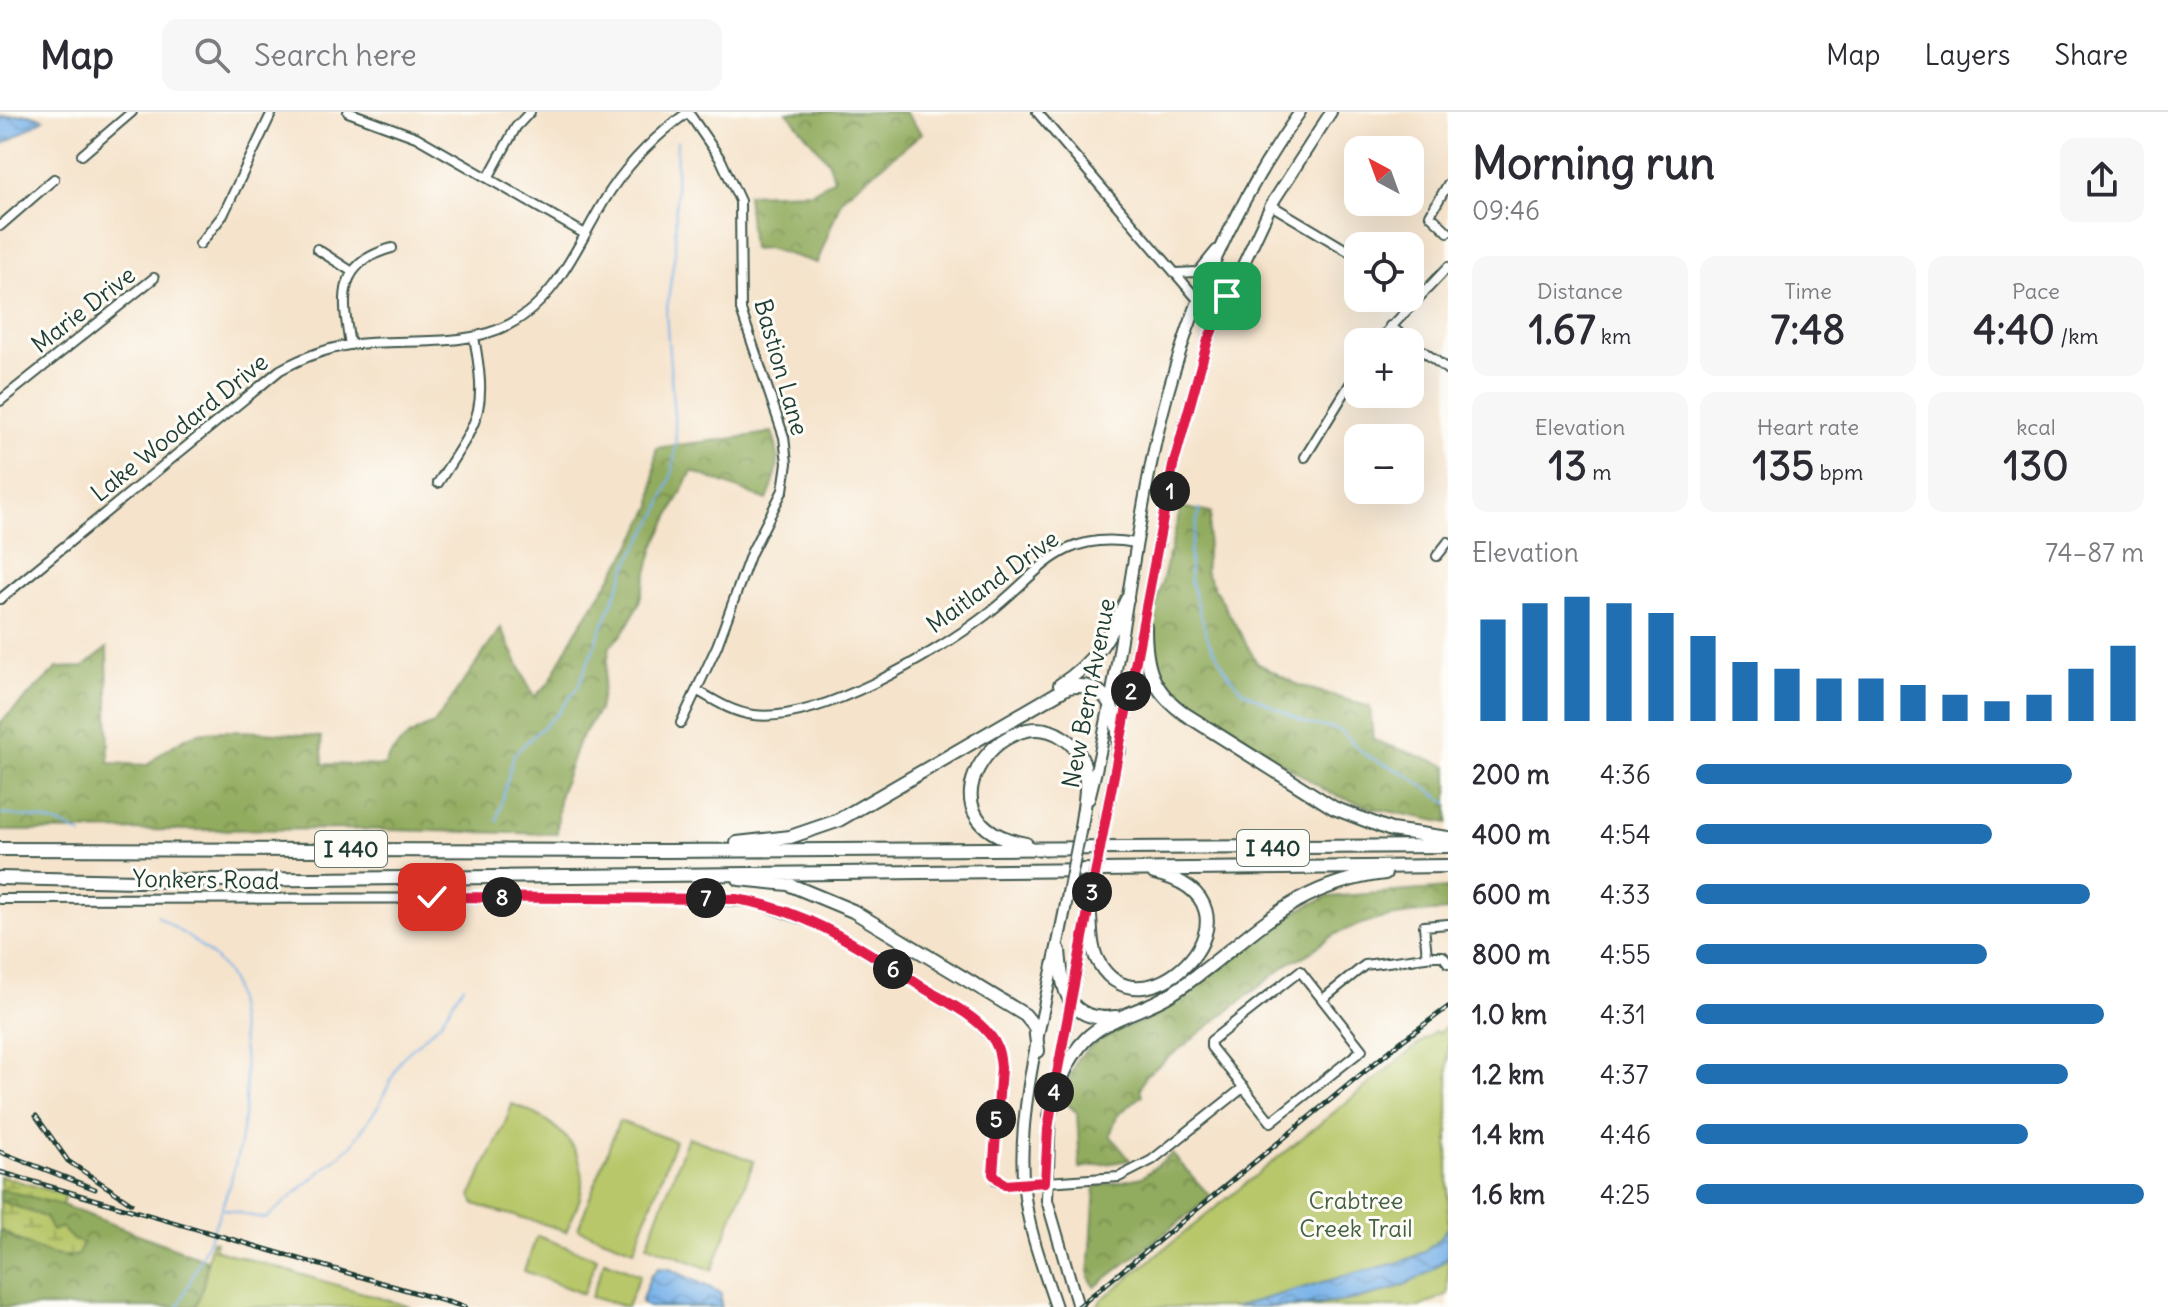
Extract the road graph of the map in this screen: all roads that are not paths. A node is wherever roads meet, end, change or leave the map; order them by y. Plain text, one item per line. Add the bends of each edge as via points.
1 (132, 112) edge
2 (272, 112) edge
3 (348, 112) edge
4 (530, 112) edge
5 (688, 112) edge
6 (1037, 112) edge
7 (1300, 112) edge
8 (1331, 112) edge
9 (82, 155) dead end
10 (488, 178) junction
11 (54, 179) dead end
12 (1448, 184) edge
13 (1271, 205) junction
14 (0, 226) edge
15 (1448, 232) edge
16 (585, 234) junction
17 (1225, 241) junction
18 (200, 244) dead end
19 (392, 248) dead end
20 (317, 249) dead end
21 (1344, 249) edge
22 (1448, 267) edge
23 (351, 271) junction
24 (1175, 273) junction
25 (154, 278) dead end
26 (1424, 287) edge
27 (1199, 301) junction
28 (1401, 312) edge
29 (1219, 313) junction
30 (1390, 326) joint
31 (474, 337) junction
32 (350, 345) junction
33 (1448, 370) edge
34 (1344, 394) edge
35 (1, 398) edge
36 (1305, 457) dead end
37 (438, 483) dead end
38 (1448, 542) edge
39 (1136, 543) junction
40 (1437, 556) dead end
41 (0, 599) edge
42 (1127, 599) junction
43 (1145, 627) junction
44 (698, 691) junction
45 (1109, 700) junction
46 (1021, 712) junction
47 (681, 723) dead end
48 (1119, 751) junction
49 (1081, 827) junction
50 (1448, 838) edge
51 (1448, 846) edge
52 (0, 849) edge
53 (1057, 849) junction
54 (701, 851) junction
55 (1448, 866) edge
56 (1131, 868) junction
57 (692, 875) junction
58 (0, 878) edge
59 (0, 899) edge
60 (1090, 902) junction
61 (1448, 924) edge
62 (1059, 950) junction
63 (1427, 956) junction
64 (1448, 963) edge
65 (1323, 999) junction
66 (1071, 1003) junction
67 (1128, 1016) junction
68 (1038, 1051) junction
69 (1244, 1087) junction
70 (1049, 1116) junction
71 (1045, 1182) junction
72 (1023, 1185) junction
73 (1056, 1307) edge
74 (1078, 1307) edge

1 - 9 street
2 - 18 street via 223,215
3 - 10 street via 416,137
4 - 10 street
5 - 16 street, Lake Woodard Drive via 628,167
5 - 44 street, Bastion Lane via 721,160 740,201 741,310 784,437 787,463 783,490 744,569
6 - 24 street
7 - 17 main road, New Bern Avenue
8 - 13 main road, New Bern Avenue
10 - 16 street
11 - 14 street
12 - 15 street via 1430,215
13 - 21 street
13 - 29 main road, New Bern Avenue
16 - 31 street, Lake Woodard Drive via 535,306 509,325
17 - 24 street via 1201,270
17 - 27 main road, New Bern Avenue
19 - 23 street via 371,255
20 - 23 street
22 - 26 street
23 - 32 street via 343,303
24 - 27 street
25 - 35 street, Marie Drive
27 - 29 main road
27 - 39 main road, New Bern Avenue via 1163,411
28 - 30 street
29 - 43 main road, New Bern Avenue via 1181,432
30 - 33 street
31 - 32 street, Lake Woodard Drive
31 - 37 street via 483,382 481,401 469,433
32 - 41 street, Lake Woodard Drive via 305,357 271,376
34 - 36 street
38 - 40 street
39 - 42 main road, New Bern Avenue
39 - 44 street, Maitland Drive via 1101,539 1061,550 987,615 943,643 869,686 802,710 754,715
42 - 45 main road, New Bern Avenue
42 - 46 highway via 1095,658
43 - 48 main road, New Bern Avenue
43 - 50 highway via 1150,679 1185,714 1334,808 1391,830
44 - 47 street, Bastion Lane
45 - 46 highway via 1095,689 1076,686
45 - 48 highway via 1119,722
45 - 49 main road, New Bern Avenue
46 - 54 highway via 837,821 790,837
48 - 60 main road, New Bern Avenue, bridge
49 - 53 highway via 1084,769 1069,742 1044,729 1027,730 989,753 970,786 980,821 1003,838
49 - 62 main road, New Bern Avenue, bridge
51 - 53 highway, I 440
52 - 54 highway, I 440
53 - 54 highway, I 440
55 - 56 highway, I 440
55 - 67 highway via 1357,878 1306,896 1251,930 1169,996
56 - 57 highway, I 440
56 - 60 highway via 1177,879 1200,898 1205,934 1181,970 1145,987 1114,979 1095,955
57 - 58 highway, I 440
57 - 68 highway via 788,884 853,911 1025,1015 1035,1027
59 - 72 street, Yonkers Road via 675,898 736,899 778,908 826,928 988,1033 1000,1053 1001,1068 993,1174 1000,1183
60 - 66 main road, New Bern Avenue
61 - 63 street via 1424,926
62 - 66 highway via 1062,983
62 - 68 main road, New Bern Avenue
63 - 64 street via 1443,956
63 - 65 street via 1365,965
65 - 69 street via 1300,971 1211,1041
65 - 69 street via 1362,1050 1271,1122
66 - 67 highway via 1097,1018
66 - 70 main road, New Bern Avenue
67 - 70 highway via 1101,1027 1080,1045
68 - 72 main road, New Bern Avenue via 1025,1125
69 - 71 street via 1137,1169 1119,1177
70 - 71 main road, New Bern Avenue
71 - 72 street
71 - 74 main road, New Bern Avenue via 1049,1213
72 - 73 main road, New Bern Avenue via 1038,1257

